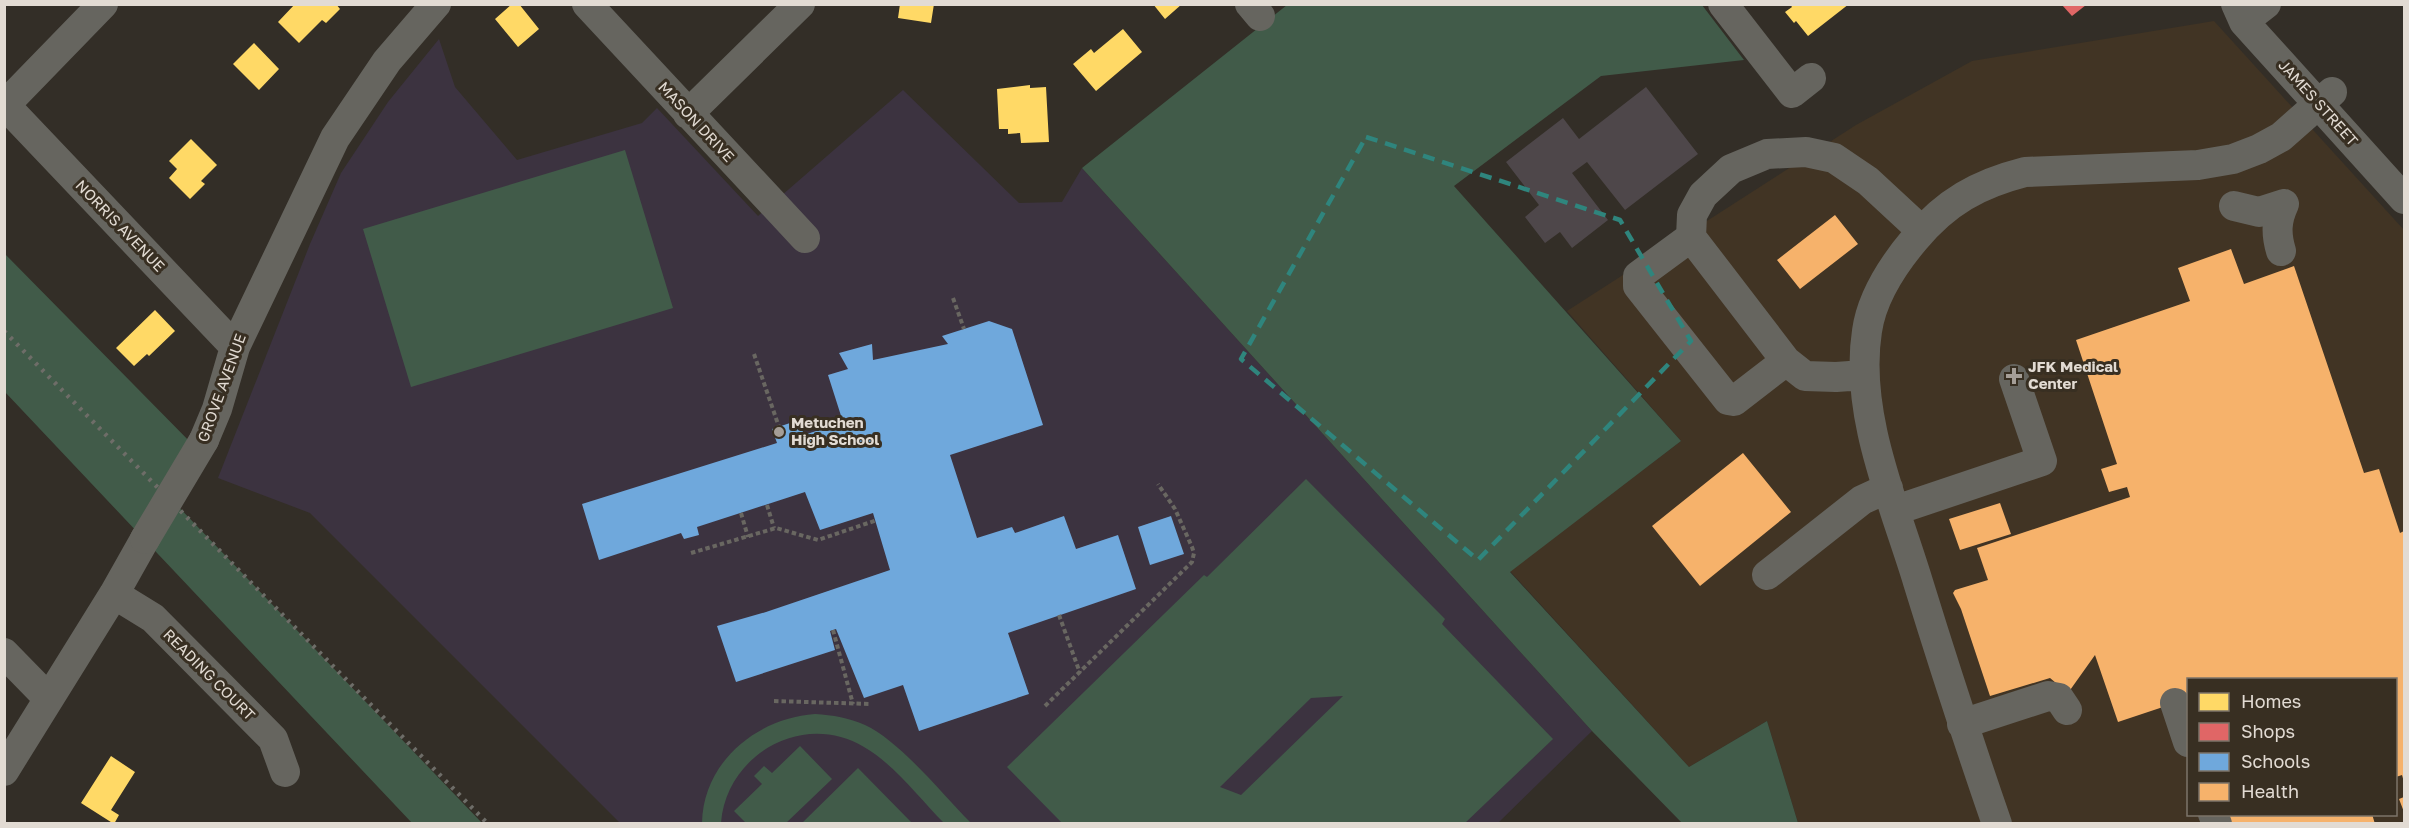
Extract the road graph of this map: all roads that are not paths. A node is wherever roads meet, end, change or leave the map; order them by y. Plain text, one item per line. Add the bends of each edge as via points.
1 (103, 4) edge
2 (436, 4) edge
3 (587, 4) edge
4 (800, 4) edge
5 (1723, 4) edge
6 (2252, 6) edge
7 (1802, 85) dead end
8 (2325, 98) junction
9 (5, 105) edge
10 (688, 114) junction
11 (2404, 172) edge
12 (2404, 199) edge
13 (2234, 206) dead end
14 (1922, 231) junction
15 (1691, 237) junction
16 (805, 238) dead end
17 (2281, 251) dead end
18 (235, 347) junction
19 (1786, 362) junction
20 (1864, 375) junction
21 (2014, 379) dead end
22 (1892, 499) junction
23 (1767, 575) dead end
24 (114, 594) junction
25 (4, 653) edge
26 (48, 698) junction
27 (2175, 703) dead end
28 (2067, 711) dead end
29 (1962, 724) junction
30 (2187, 739) edge
31 (4, 771) edge
32 (285, 772) dead end
33 (1997, 824) edge

1 - 9 street
2 - 18 street, GROVE AVENUE via 375,77 335,138
3 - 10 street, MASON DRIVE
4 - 10 street
5 - 7 street
6 - 8 street, JAMES STREET via 2244,22
8 - 11 street, JAMES STREET
8 - 12 street, JAMES STREET
8 - 14 street via 2281,137 2233,159 2198,165 2037,171 2000,178 1963,195
9 - 18 street, NORRIS AVENUE
10 - 16 street, MASON DRIVE
13 - 17 street via 2259,212 2283,204 2277,223
14 - 15 street via 1868,181 1834,159 1806,152 1767,154 1731,169 1703,195 1692,215
14 - 20 street via 1900,256 1879,291 1867,329
15 - 19 street
15 - 19 street via 1638,276 1638,286 1728,400 1734,401
18 - 24 street, GROVE AVENUE, bridge via 204,440
19 - 20 street via 1805,376
20 - 22 street via 1879,461
21 - 22 street via 2042,461
22 - 23 street via 1862,500
22 - 29 street
24 - 26 street, GROVE AVENUE
24 - 32 street, READING COURT via 153,618 273,739
25 - 26 street
26 - 31 street, GROVE AVENUE
27 - 30 street
28 - 29 street via 2059,698 2048,696
29 - 33 street

